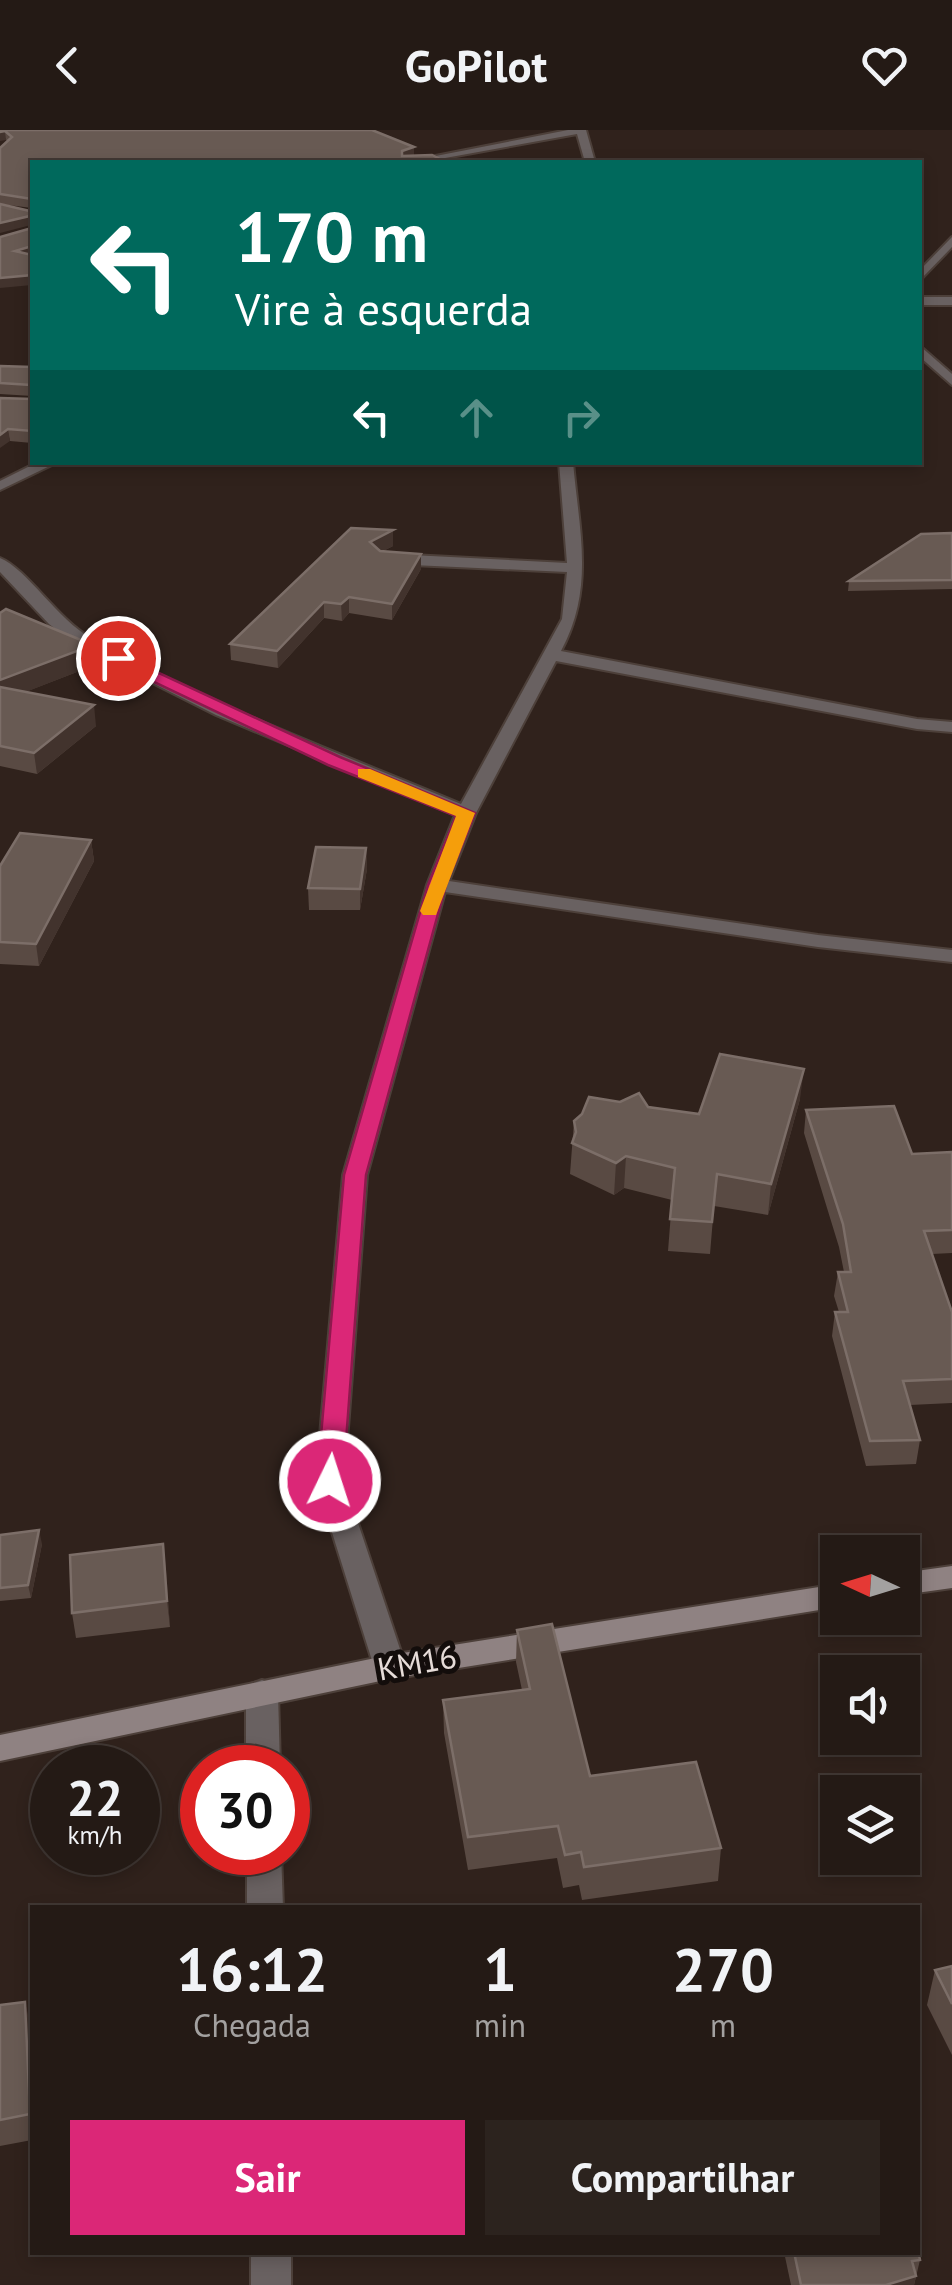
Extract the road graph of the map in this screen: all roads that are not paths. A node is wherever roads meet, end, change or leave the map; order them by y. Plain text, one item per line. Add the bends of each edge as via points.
1 (579, 130) edge
2 (421, 160) edge
3 (589, 160) edge
4 (952, 240) edge
5 (922, 274) edge
6 (922, 301) edge
7 (952, 301) edge
8 (922, 352) edge
9 (952, 381) edge
10 (45, 465) edge
11 (566, 465) edge
12 (0, 486) edge
13 (382, 559) edge
14 (0, 563) edge
15 (575, 568) junction
16 (554, 654) junction
17 (952, 727) edge
18 (466, 813) junction
19 (437, 885) junction
20 (952, 956) edge
21 (952, 1576) edge
22 (920, 1581) edge
23 (820, 1598) edge
24 (390, 1666) junction
25 (262, 1693) junction
26 (263, 1745) edge
27 (0, 1748) edge
28 (264, 1875) edge
29 (265, 1905) edge
30 (271, 2255) edge
31 (271, 2285) edge

1 - 2 street
1 - 3 street
4 - 5 street
6 - 7 street
8 - 9 street
10 - 12 street
11 - 15 street
13 - 15 street
14 - 18 street via 83,641 302,747
15 - 16 street via 570,619
16 - 17 street
16 - 18 street
18 - 19 street
19 - 20 street
19 - 24 street via 355,1175 330,1481
21 - 22 street
23 - 24 street, KM16
24 - 25 street, KM16
25 - 26 street
25 - 27 street, KM16
28 - 29 street
30 - 31 street

